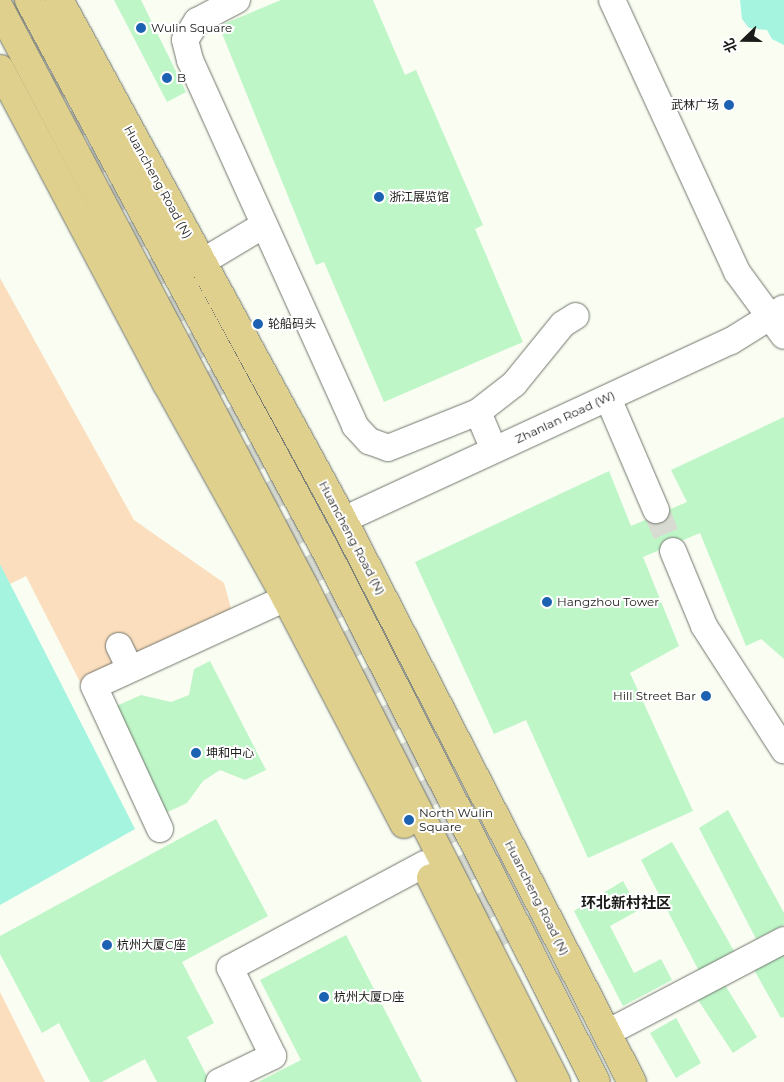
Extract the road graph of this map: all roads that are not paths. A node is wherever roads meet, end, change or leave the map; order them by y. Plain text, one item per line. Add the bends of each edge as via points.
1 (29, 0) edge
2 (237, 0) edge
3 (612, 0) edge
4 (61, 1) edge
5 (0, 9) edge
6 (0, 69) edge
7 (264, 225) junction
8 (202, 262) junction
9 (576, 316) dead end
10 (780, 320) edge
11 (608, 398) junction
12 (478, 412) junction
13 (494, 450) junction
14 (656, 510) tunnel mouth
15 (344, 520) junction
16 (672, 551) tunnel mouth
17 (286, 598) junction
18 (118, 646) dead end
19 (130, 669) junction
20 (784, 750) edge
21 (160, 829) dead end
22 (425, 864) junction
23 (784, 940) edge
24 (607, 1033) junction
25 (219, 1082) edge
26 (533, 1082) edge
27 (556, 1082) edge
28 (596, 1082) edge
29 (632, 1082) edge

1 - 28 main road via 327,553
2 - 7 street via 197,20 185,40 190,60
3 - 10 street via 737,272
4 - 8 main road, Huancheng Road (N)
5 - 27 main road via 307,592
6 - 17 main road via 167,384
7 - 8 street
7 - 12 street via 355,426 369,441 388,448
8 - 15 main road, Huancheng Road (N)
9 - 12 street via 563,324 514,384
10 - 11 street, Zhanlan Road (W)
11 - 13 street, Zhanlan Road (W)
11 - 14 street
12 - 13 street
13 - 15 street, Zhanlan Road (W)
15 - 24 main road, Huancheng Road (N)
16 - 20 street via 704,626
17 - 19 street
17 - 22 main road
18 - 19 street
19 - 21 street via 94,686
22 - 25 street via 230,968 273,1056
22 - 26 main road
23 - 24 street
24 - 29 main road, Huancheng Road (N)

